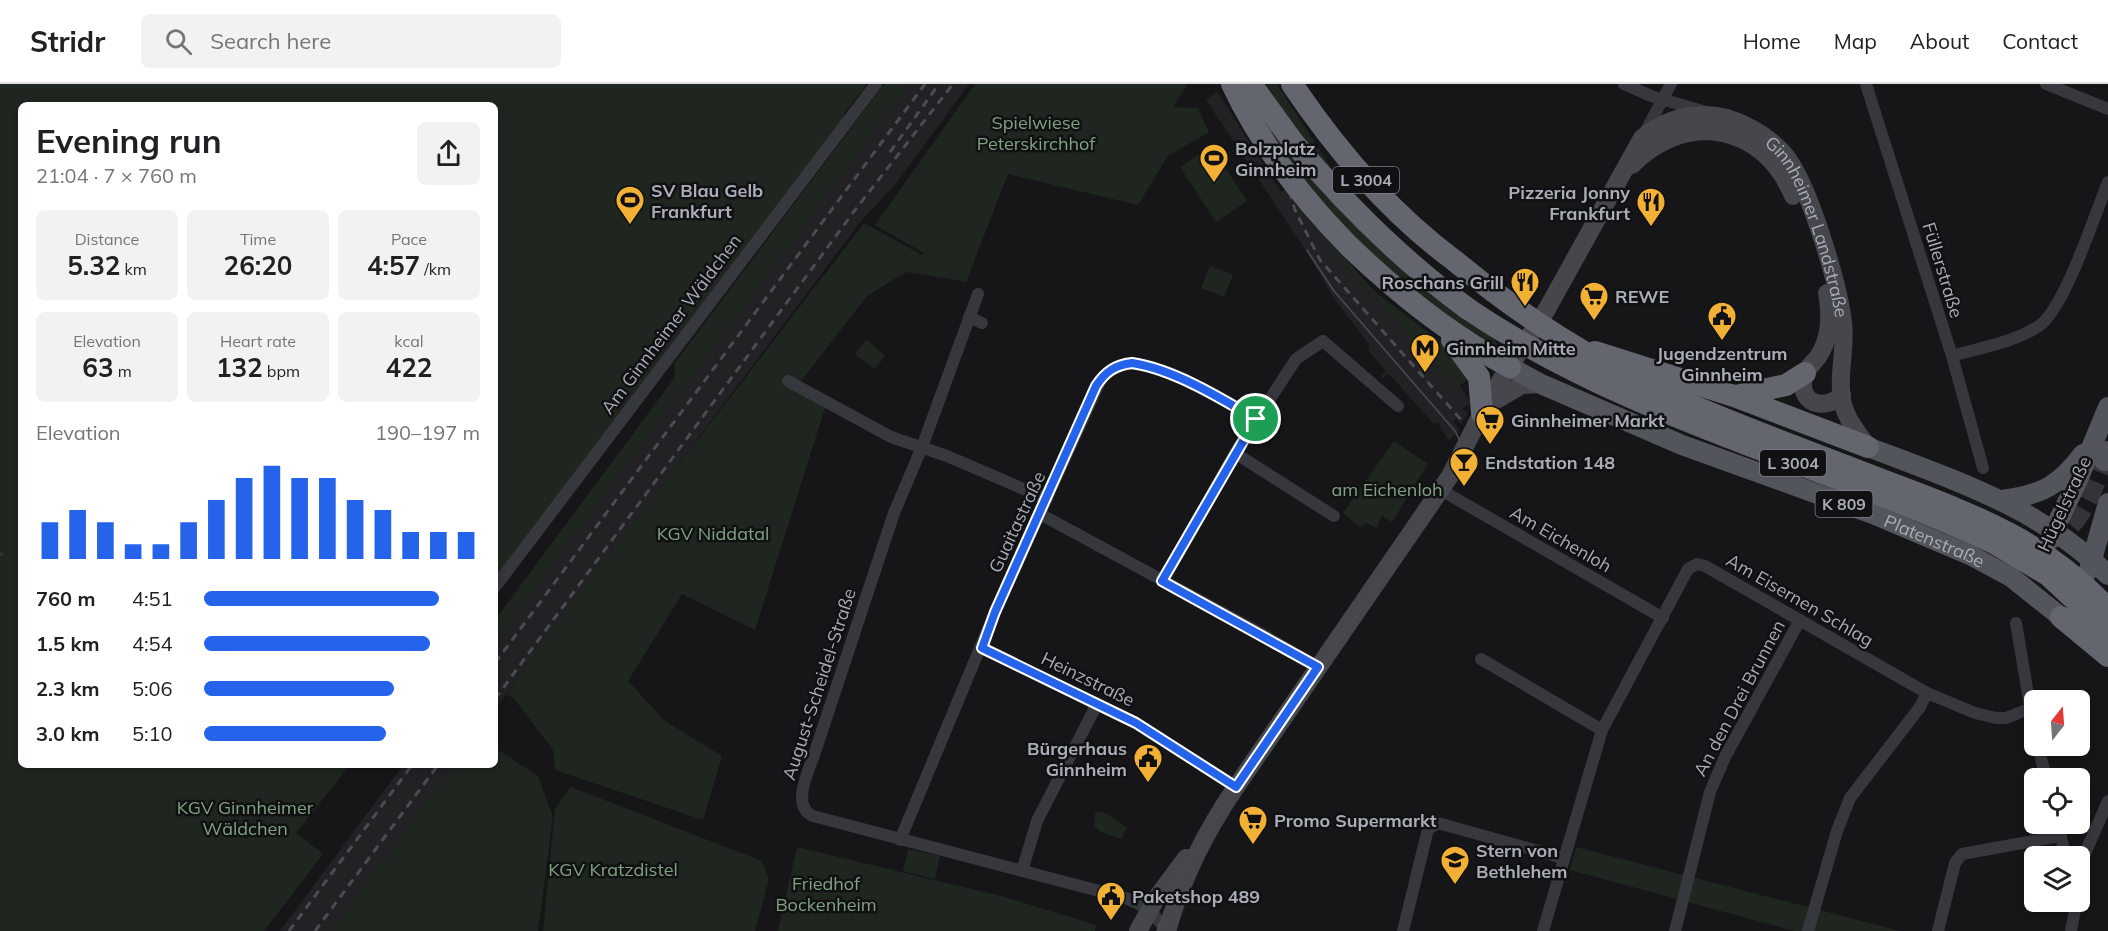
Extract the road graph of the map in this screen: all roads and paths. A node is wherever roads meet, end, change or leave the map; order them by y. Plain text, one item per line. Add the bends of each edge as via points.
1 (876, 84) edge
2 (1232, 84) edge
3 (1251, 84) edge
4 (1292, 84) edge
5 (1624, 84) edge
6 (1671, 84) edge
7 (1866, 84) edge
8 (2046, 84) edge
9 (1662, 99) junction
10 (2108, 109) edge
11 (1721, 117) junction
12 (1642, 138) junction
13 (1619, 180) junction
14 (2108, 182) edge
15 (978, 294) dead end
16 (969, 317) junction
17 (982, 323) dead end
18 (1440, 325) junction
19 (1568, 343) junction
20 (1952, 356) junction
21 (1513, 365) junction
22 (1805, 373) junction
23 (788, 381) dead end
24 (1542, 384) junction
25 (1842, 395) junction
26 (1734, 396) junction
27 (1398, 406) dead end
28 (1490, 406) junction
29 (2108, 406) edge
30 (1256, 419) junction
31 (1682, 445) junction
32 (922, 447) junction
33 (1868, 447) junction
34 (2102, 451) edge
35 (1235, 453) junction
36 (1745, 453) dead end
37 (1983, 468) dead end
38 (1441, 490) junction
39 (1047, 499) junction
40 (2002, 500) junction
41 (2108, 503) edge
42 (1040, 514) junction
43 (1334, 516) dead end
44 (2054, 530) junction
45 (2100, 549) edge
46 (2108, 575) edge
47 (1162, 581) junction
48 (498, 583) edge
49 (2039, 594) junction
50 (2108, 609) edge
51 (2061, 617) junction
52 (1663, 618) junction
53 (1800, 621) junction
54 (2016, 623) dead end
55 (2108, 631) edge
56 (2108, 645) edge
57 (982, 648) junction
58 (2108, 656) edge
59 (1481, 659) dead end
60 (1318, 667) junction
61 (2026, 690) edge
62 (1928, 693) junction
63 (1097, 704) junction
64 (2024, 711) edge
65 (1602, 730) junction
66 (1236, 787) junction
67 (2108, 801) edge
68 (1209, 829) junction
69 (2043, 834) edge
70 (900, 840) junction
71 (2088, 846) edge
72 (1563, 858) junction
73 (1022, 871) junction
74 (1149, 909) junction
75 (2075, 912) edge
76 (1138, 931) edge
77 (1167, 931) edge
78 (1403, 931) edge
79 (1543, 931) edge
80 (1675, 931) edge
81 (1809, 931) edge
82 (1938, 931) edge
83 (2071, 931) edge

1 - 48 street, Am Ginnheimer Wäldchen
2 - 18 highway, bridge via 1280,165 1344,240 1395,290
3 - 55 highway, L 3004, bridge via 1293,142 1376,234 1421,274 1492,326 1573,372 1649,407 1994,543 2048,575
4 - 19 highway, L 3004, bridge via 1358,170 1416,231 1507,302
5 - 9 street
6 - 9 street, Ginnheimer Landstraße
7 - 20 street, Füllerstraße
8 - 10 street
9 - 11 street
9 - 12 street, Ginnheimer Landstraße
11 - 12 main road, Ginnheimer Landstraße via 1674,117
11 - 25 main road, Ginnheimer Landstraße via 1764,136 1795,171 1822,239 1839,298 1844,322
12 - 13 main road, Ginnheimer Landstraße
13 - 21 main road, Ginnheimer Landstraße
13 - 22 main road, Ginnheimer Landstraße via 1660,142 1692,131 1732,135 1772,159 1787,182 1802,219 1830,308 1824,346
14 - 20 street via 2049,317 2038,327 2014,337
15 - 16 street, August-Scheidel-Straße
16 - 17 street
16 - 32 street, August-Scheidel-Straße
18 - 21 highway
18 - 28 highway via 1466,355
19 - 26 highway, bridge
19 - 50 highway, L 3004, bridge via 1633,380 1692,406 2001,527 2052,558
20 - 37 street, Füllerstraße
21 - 24 main road, Platenstraße / K 809
21 - 28 main road, Ginnheimer Landstraße
22 - 25 main road via 1803,387 1811,401 1825,405
22 - 26 highway via 1785,385
23 - 32 street via 891,437
24 - 28 main road via 1522,386
24 - 31 main road, Platenstraße / K 809
25 - 33 main road, Ginnheimer Landstraße via 1846,413
26 - 33 highway
27 - 30 street via 1323,340 1296,359
28 - 38 main road, Ginnheimer Landstraße
29 - 34 main road, Hügelstraße
30 - 35 street
30 - 39 street, Guaitastraße via 1213,394 1158,370 1140,364 1121,365 1107,372 1096,386
31 - 36 main road, K 809
31 - 49 main road, Platenstraße / K 809 via 1893,522 1970,555
32 - 39 street
32 - 70 street, August-Scheidel-Straße via 894,513 802,794 804,810 813,816
33 - 40 main road
34 - 40 main road via 2076,464 2051,487
34 - 44 main road, Hügelstraße
35 - 43 street
35 - 47 street
38 - 52 street, Am Eichenloh
38 - 60 main road, Ginnheimer Landstraße
39 - 42 street, Guaitastraße
40 - 44 main road
41 - 45 main road, K 809
42 - 47 street
42 - 57 street, Guaitastraße
44 - 45 main road
44 - 49 main road, Hügelstraße via 2035,567
45 - 46 main road
45 - 49 main road, K 809 via 2083,580 2073,588
47 - 60 street
49 - 51 main road
51 - 56 street
51 - 58 highway
52 - 53 street, Am Eisernen Schlag via 1688,569 1697,564
52 - 65 street, Am Eisernen Schlag
53 - 62 street, Am Eisernen Schlag
53 - 80 street, An den Drei Brunnen via 1725,757 1710,792
54 - 61 street
57 - 63 street, Heinzstraße
57 - 70 street, Guaitastraße
59 - 65 street
60 - 66 main road, Ginnheimer Landstraße
62 - 64 street, Am Eisernen Schlag via 1996,718
62 - 81 street via 1850,798 1836,831
63 - 66 street, Heinzstraße via 1136,723
63 - 73 street via 1037,821
65 - 72 street, Am Eisernen Schlag
66 - 68 main road, Ginnheimer Landstraße
67 - 71 street
68 - 74 main road, Ginnheimer Landstraße
68 - 77 main road, Ginnheimer Landstraße via 1185,877
69 - 82 street via 1962,854 1955,862
70 - 73 street, August-Scheidel-Straße
72 - 78 street via 1438,823 1433,825 1428,829
72 - 79 street, Am Eisernen Schlag
73 - 74 street, August-Scheidel-Straße via 1117,895
74 - 76 main road, Ginnheimer Landstraße
74 - 77 street, August-Scheidel-Straße
75 - 83 street

